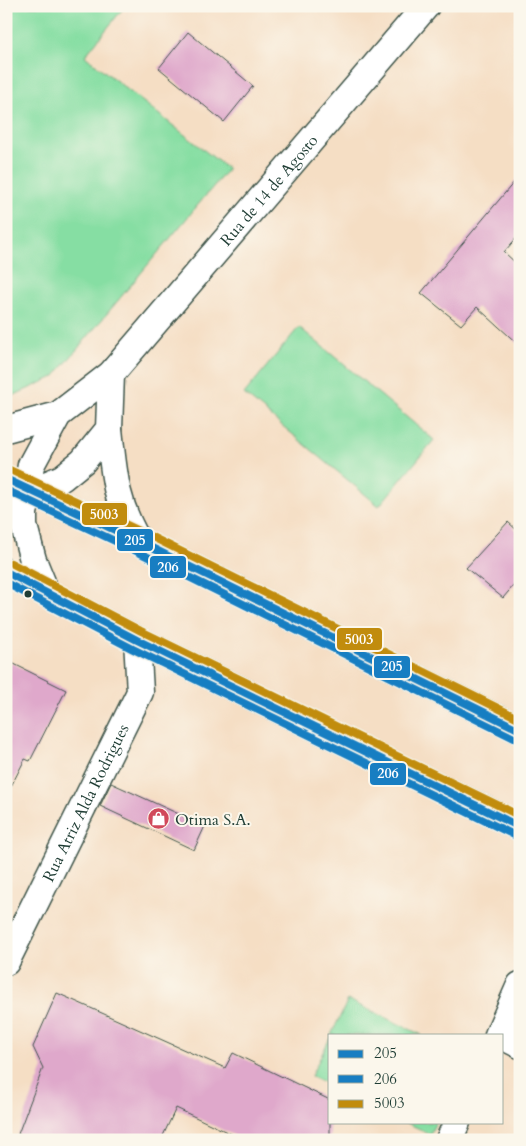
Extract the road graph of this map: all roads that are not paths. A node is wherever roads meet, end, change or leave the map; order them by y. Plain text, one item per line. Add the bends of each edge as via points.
1 (426, 6) edge
2 (111, 374) junction
3 (58, 415) junction
4 (6, 429) edge
5 (109, 429) junction
6 (6, 479) edge
7 (30, 492) junction
8 (6, 511) edge
9 (138, 541) junction
10 (6, 572) edge
11 (46, 592) junction
12 (137, 640) junction
13 (520, 730) edge
14 (520, 827) edge
15 (6, 962) edge
16 (520, 986) edge
17 (504, 1037) edge
18 (456, 1124) edge
19 (449, 1140) edge

1 - 2 street, Rua de 14 de Agosto
2 - 3 street, Rua de 14 de Agosto
2 - 5 street
3 - 4 street, Rua de 14 de Agosto
3 - 7 street, Rua de 14 de Agosto via 31,465
5 - 7 street via 83,461 62,478
5 - 9 street via 116,486 124,516
6 - 7 main road
7 - 8 street
7 - 9 main road
7 - 11 street, Rua de 14 de Agosto via 24,526
9 - 13 main road
10 - 11 main road
11 - 12 main road
12 - 14 main road
12 - 15 street, Rua Atriz Alda Rodrigues via 140,692
16 - 17 street
18 - 19 street

